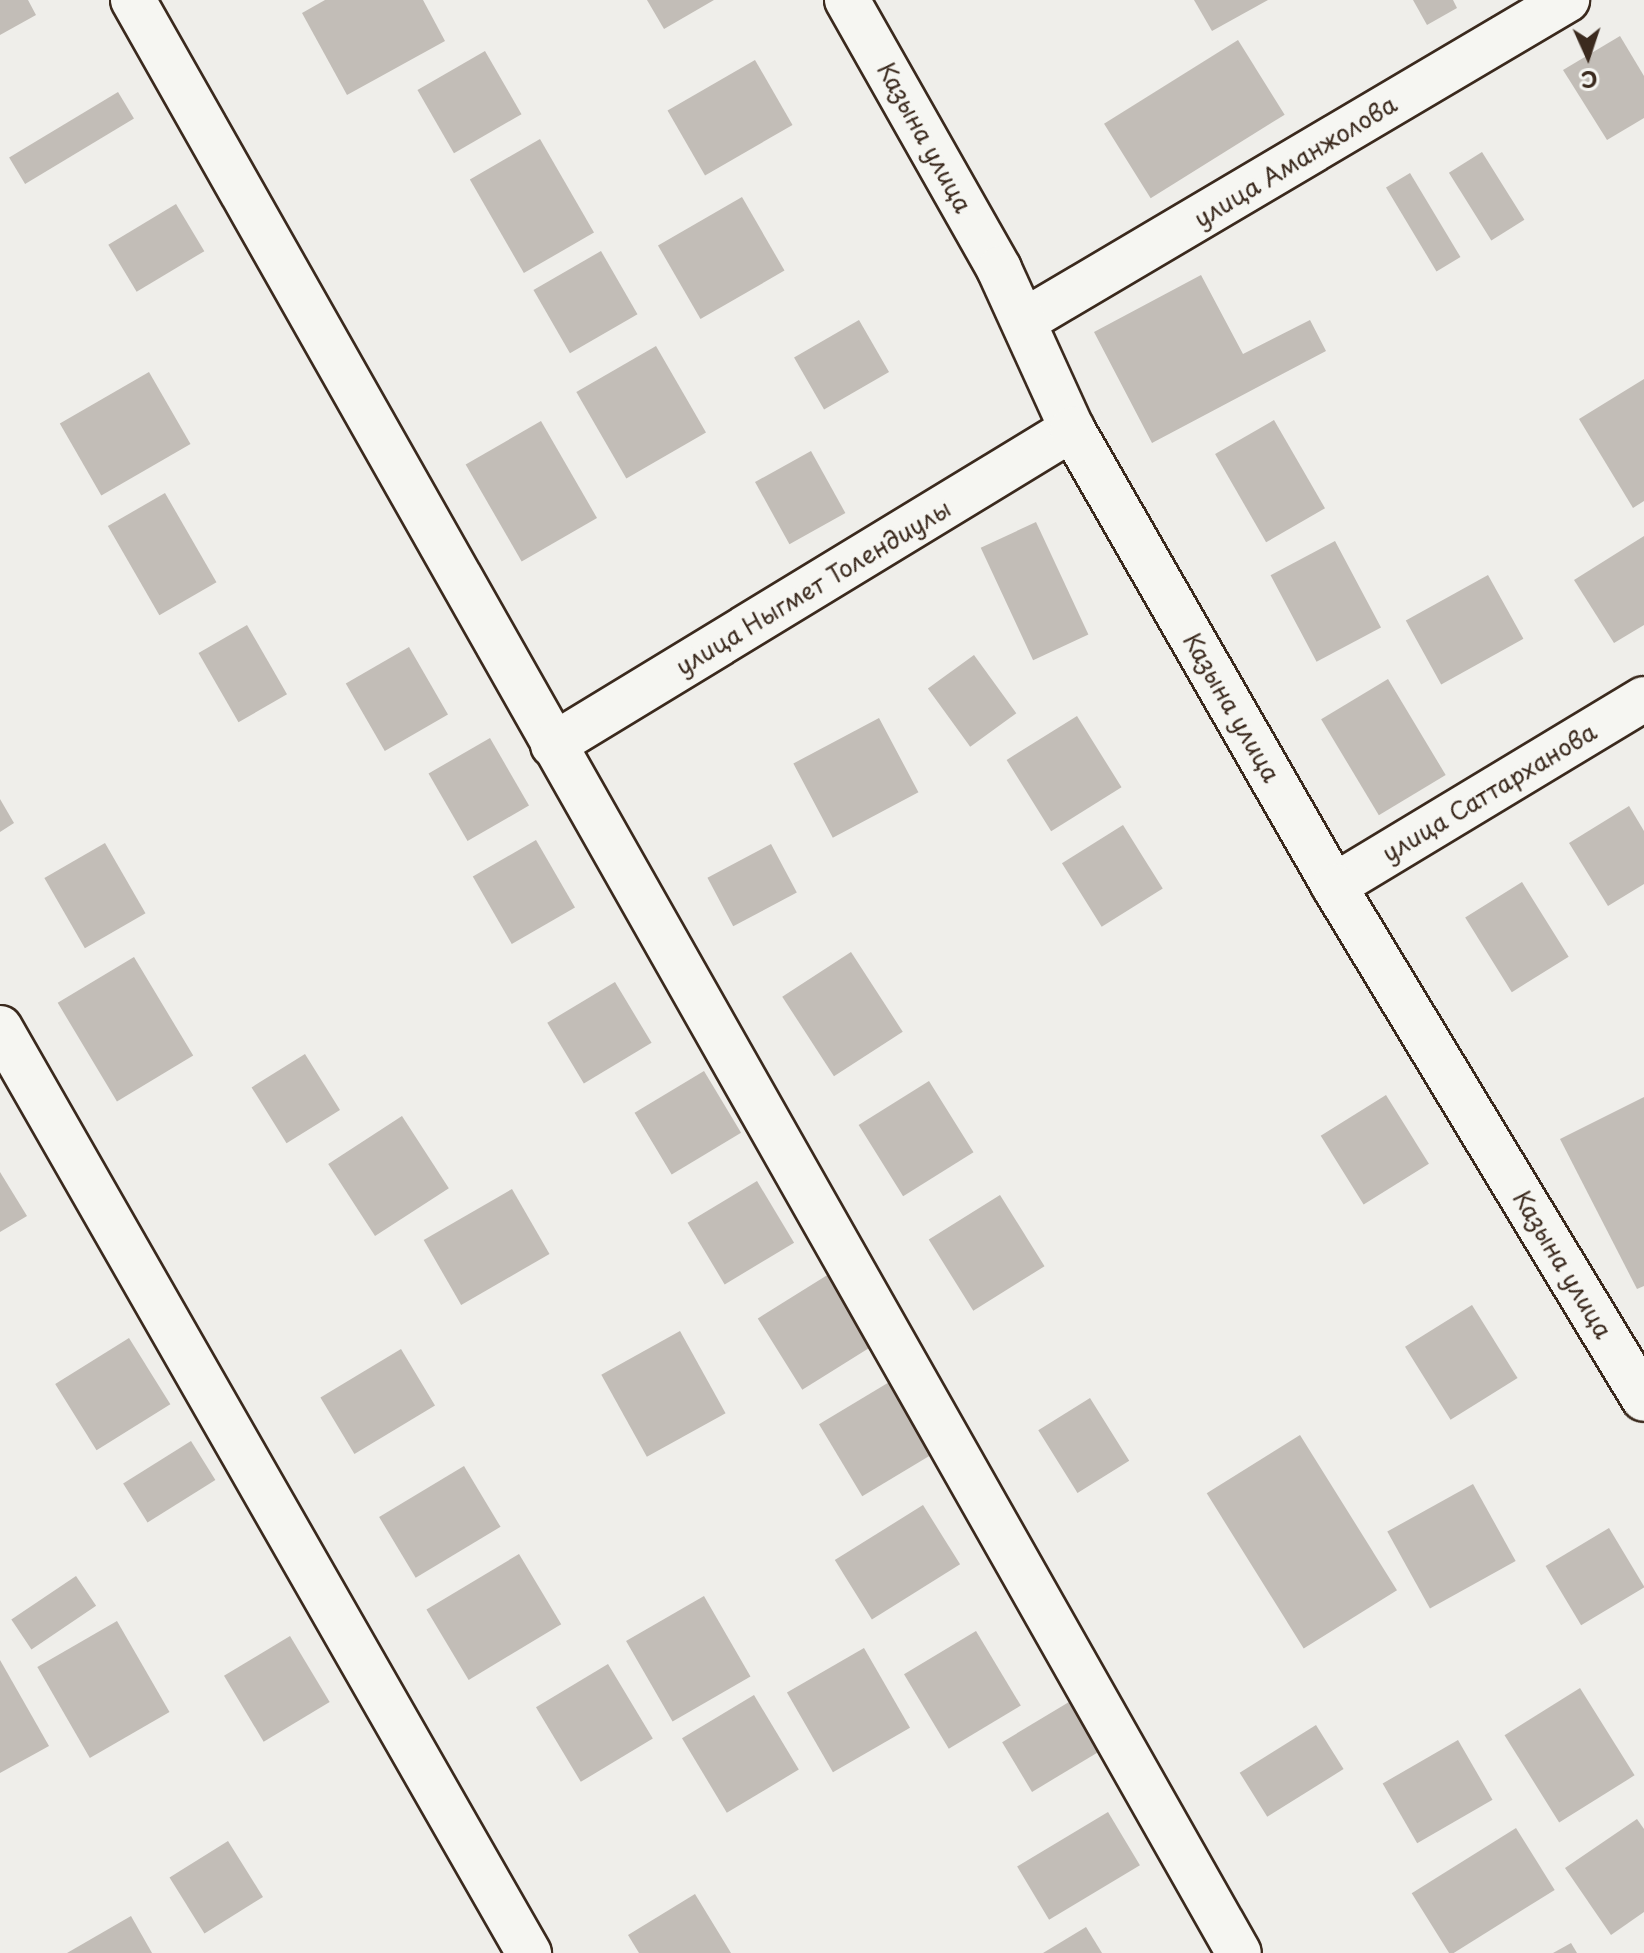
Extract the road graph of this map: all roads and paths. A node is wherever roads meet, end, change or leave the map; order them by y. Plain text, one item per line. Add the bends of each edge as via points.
1 (133, 0) edge
2 (847, 0) edge
3 (1567, 0) edge
4 (1024, 321) junction
5 (1072, 429) junction
6 (1644, 699) edge
7 (553, 745) junction
8 (1334, 886) junction
9 (0, 1028) edge
10 (11, 1071) edge
11 (1644, 1399) edge
12 (529, 1953) edge
13 (1239, 1953) edge

1 - 7 street
2 - 4 street, Казына улица
3 - 4 street, улица Аманжолова
4 - 5 street, Казына улица
5 - 7 street, улица Ныгмет Толендиулы
5 - 8 street, Казына улица
6 - 8 street, улица Саттарханова
7 - 13 street
8 - 11 street, Казына улица
9 - 10 street
10 - 12 street

